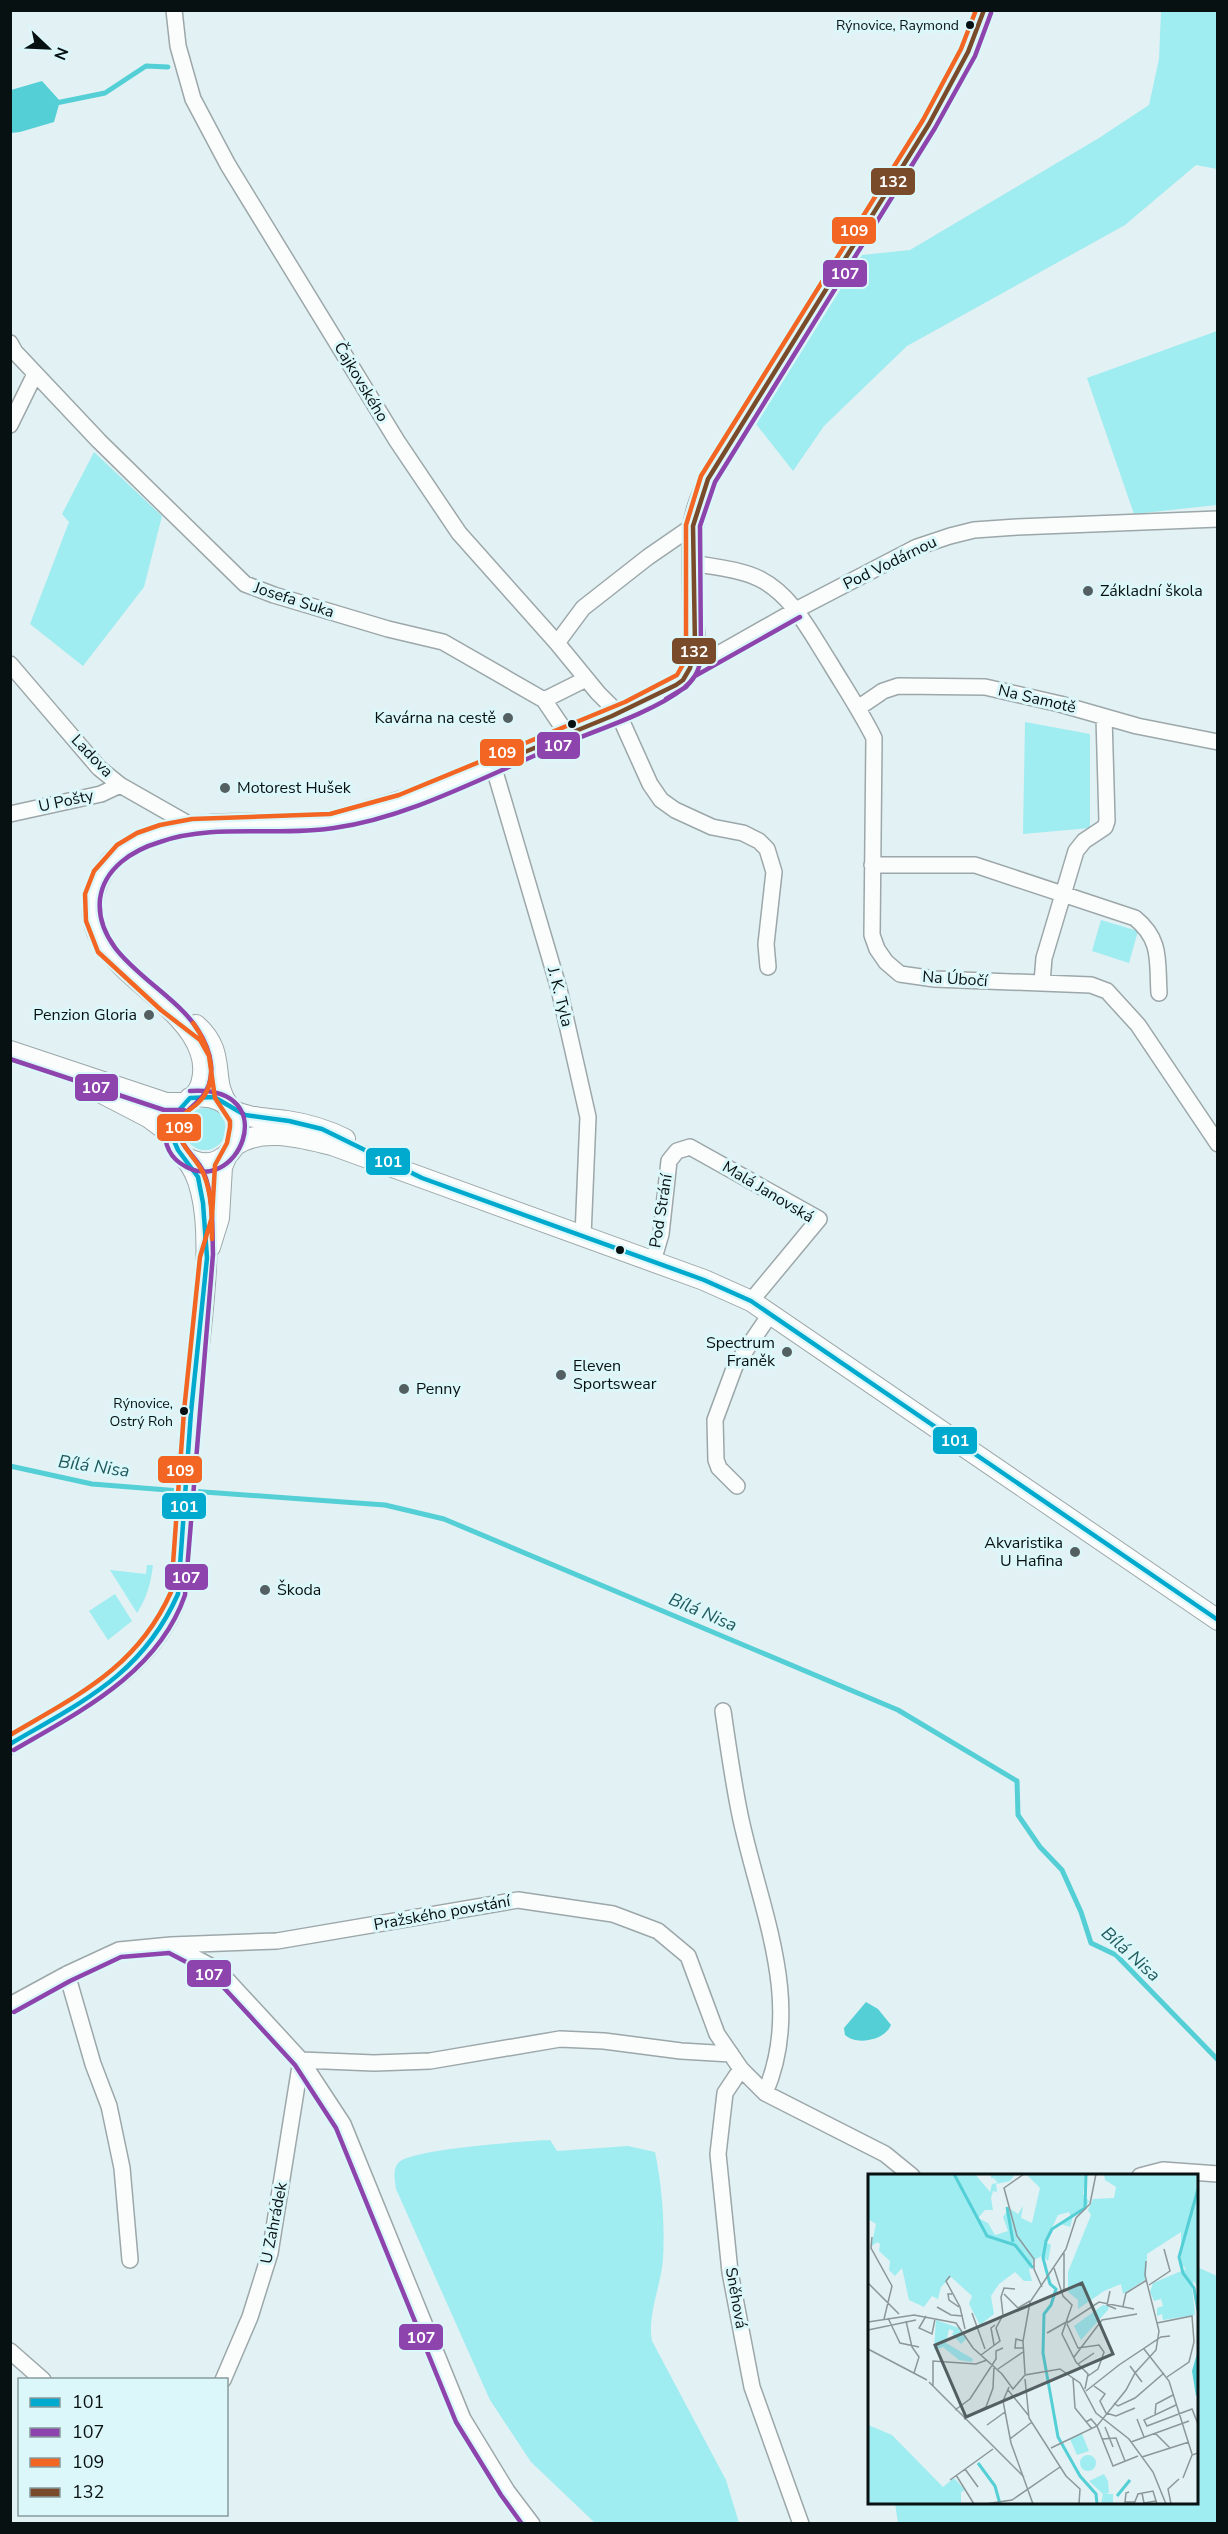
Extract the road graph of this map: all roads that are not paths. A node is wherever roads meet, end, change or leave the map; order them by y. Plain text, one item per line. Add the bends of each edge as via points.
1 (174, 10) edge
2 (984, 10) edge
3 (10, 343) edge
4 (35, 374) junction
5 (10, 425) edge
6 (1218, 519) edge
7 (693, 526) junction
8 (692, 563) junction
9 (796, 610) junction
10 (557, 643) junction
11 (10, 664) edge
12 (690, 670) junction
13 (586, 679) junction
14 (543, 700) junction
15 (858, 708) junction
16 (618, 713) junction
17 (1104, 717) junction
18 (567, 734) junction
19 (1218, 742) edge
20 (493, 765) junction
21 (120, 785) junction
22 (10, 814) edge
23 (192, 826) junction
24 (872, 865) junction
25 (1063, 894) junction
26 (768, 968) dead end
27 (1042, 982) junction
28 (1159, 993) dead end
29 (166, 1005) junction
30 (15, 1053) edge
31 (187, 1101) junction
32 (230, 1107) junction
33 (171, 1134) junction
34 (1218, 1144) edge
35 (690, 1146) joint
36 (231, 1150) junction
37 (184, 1156) junction
38 (406, 1171) junction
39 (583, 1236) junction
40 (207, 1258) junction
41 (653, 1261) junction
42 (751, 1301) junction
43 (771, 1313) junction
44 (737, 1486) dead end
45 (1218, 1620) edge
46 (723, 1711) dead end
47 (10, 1744) edge
48 (171, 1945) junction
49 (67, 1974) junction
50 (10, 2005) edge
51 (731, 2054) junction
52 (301, 2060) junction
53 (741, 2069) junction
54 (765, 2093) junction
55 (911, 2174) edge
56 (1145, 2174) edge
57 (1218, 2174) edge
58 (130, 2260) dead end
59 (10, 2352) edge
60 (43, 2378) edge
61 (223, 2378) edge
62 (532, 2523) edge
63 (801, 2523) edge

1 - 10 street, Čajkovského via 178,46 194,99 228,165 397,441 459,533
2 - 7 street via 968,52 929,124 712,471
3 - 4 street, Josefa Suka
4 - 5 street
4 - 14 street, Josefa Suka via 245,584 388,630 443,642
6 - 9 street, Pod Vodárnou via 974,530 917,547
7 - 8 street
7 - 10 street via 583,608
8 - 9 street, Na Úbočí via 758,578
8 - 12 street via 695,646
9 - 12 street, Pod Vodárnou
9 - 15 street, Na Úbočí
10 - 13 street, Čajkovského
11 - 21 street, Ladova via 99,768
12 - 16 street via 673,687
13 - 14 street
13 - 16 street, Čajkovského
14 - 18 street, Josefa Suka
15 - 17 street, Na Samotě via 898,686 986,687
15 - 24 street, Na Úbočí via 874,738
16 - 18 street
16 - 26 street via 661,800 712,827 743,833 767,849 774,872 766,944
17 - 19 street, Na Samotě
17 - 25 street via 1107,821 1105,827 1078,846
18 - 20 street
20 - 23 street via 401,802 331,821
20 - 39 street, J. K. Tyla via 559,989 588,1117
21 - 22 street, U Pošty via 101,794
21 - 23 street, Ladova
23 - 29 street via 162,832 122,851 100,875 92,896 93,921 105,948
24 - 25 street via 975,864
24 - 27 street, Na Úbočí via 872,935 886,962 900,974 935,980
25 - 27 street via 1044,958
25 - 28 street via 1135,918 1146,927 1155,942
27 - 34 street, Na Úbočí via 1091,985 1107,991 1138,1025
29 - 31 street via 189,1029 201,1055 201,1087
29 - 32 street via 203,1031 212,1044 221,1090
30 - 31 street via 166,1103
30 - 33 street via 124,1103
31 - 32 street via 207,1096
31 - 33 street via 173,1117
32 - 36 street via 238,1127
32 - 38 street via 245,1115 322,1129
33 - 37 street
35 - 41 street, Pod Strání via 677,1151 669,1161
35 - 42 street, Malá Janovská via 819,1219
36 - 37 street via 221,1159 202,1163
36 - 38 street via 244,1140 262,1135 306,1139
36 - 40 street via 222,1167 219,1218
37 - 40 street via 201,1188
38 - 39 street
39 - 41 street
40 - 47 street via 178,1594 170,1616 160,1634 117,1678
41 - 42 street
42 - 43 street
43 - 44 street via 735,1366 715,1420 716,1460
43 - 45 street
46 - 54 street via 740,1816 771,1933 781,1994 782,2031 774,2073
48 - 49 street, Pražského povstání via 119,1950
48 - 51 street, Pražského povstání via 278,1941 518,1900 613,1914 658,1931 688,1956 717,2034
48 - 52 street via 218,1971
49 - 50 street, Pražského povstání
49 - 58 street via 109,2106 122,2168
51 - 52 street via 560,2039 430,2061
51 - 53 street, Pražského povstání
52 - 61 street, U Zahrádek via 270,2253 250,2317
52 - 62 street via 343,2124 463,2419 507,2491
53 - 54 street, Pražského povstání
53 - 63 street, Sněhová via 725,2093 718,2154 730,2272 752,2387
54 - 55 street, Pražského povstání via 885,2154
56 - 57 street via 1163,2170
59 - 60 street

